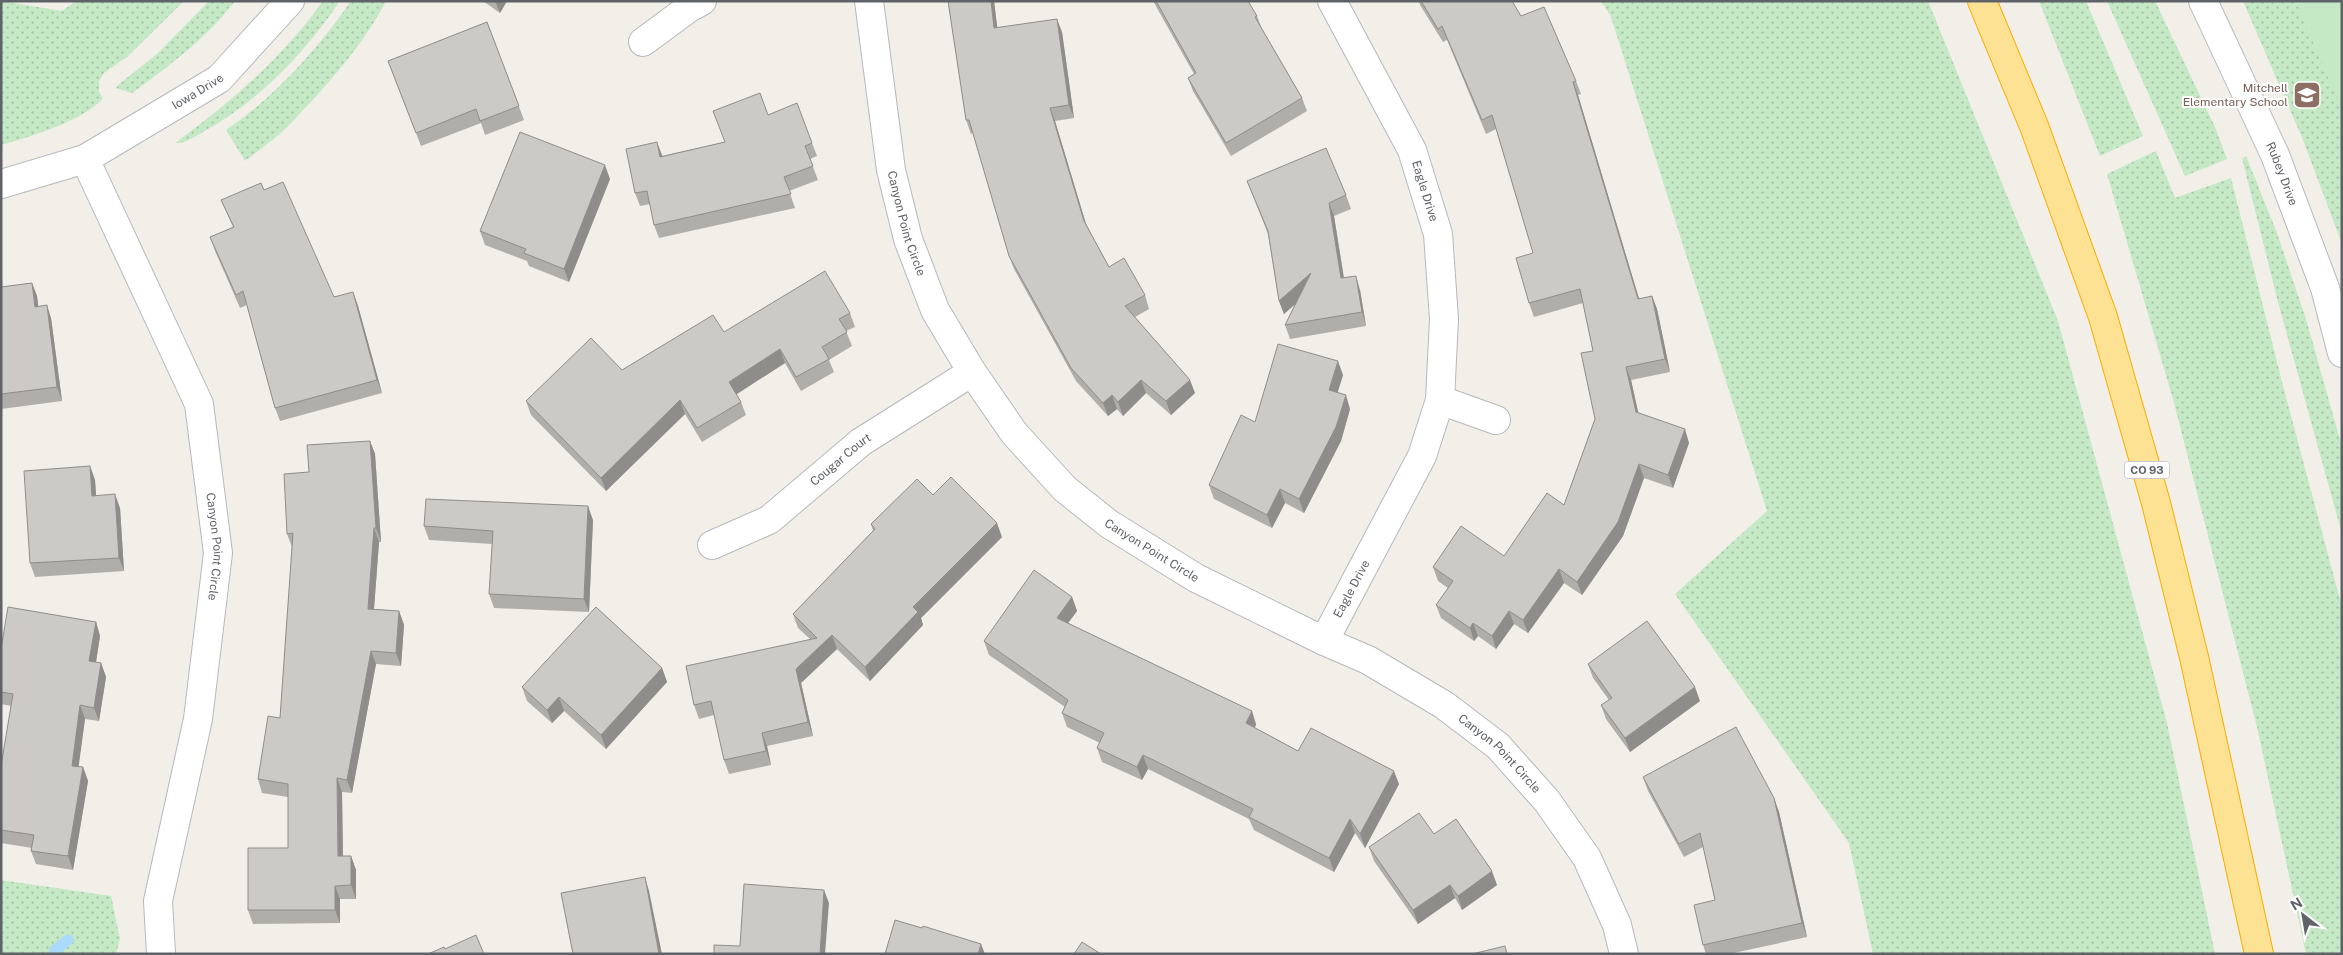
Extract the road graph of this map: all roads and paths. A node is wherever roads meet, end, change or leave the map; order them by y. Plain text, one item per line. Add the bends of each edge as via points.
1 (290, 1) edge
2 (702, 1) edge
3 (869, 1) edge
4 (1332, 1) edge
5 (1982, 1) edge
6 (2203, 1) edge
7 (643, 42) dead end
8 (86, 159) junction
9 (1, 184) edge
10 (2342, 353) edge
11 (972, 372) junction
12 (1440, 400) junction
13 (1496, 420) dead end
14 (712, 545) dead end
15 (1324, 640) junction
16 (161, 954) edge
17 (1624, 954) edge
18 (2259, 954) edge

1 - 8 street, Iowa Drive via 219,79
2 - 7 street
3 - 11 street, Canyon Point Circle via 891,170 908,239 936,310
4 - 12 street, Eagle Drive via 1412,150 1438,234 1444,319
5 - 18 highway, CO 93 via 2034,126 2104,316 2156,503 2194,657
6 - 10 street, Rubey Drive via 2276,155 2325,288
8 - 9 street, Iowa Drive
8 - 16 street, Canyon Point Circle via 199,404 218,553 198,719 158,901
11 - 14 street, Cougar Court via 861,442 769,520
11 - 15 street, Canyon Point Circle via 1020,440 1065,489 1109,524 1196,578
12 - 13 street
12 - 15 street, Eagle Drive via 1422,456
15 - 17 street, Canyon Point Circle via 1368,660 1436,700 1498,746 1547,801 1587,858 1617,925

